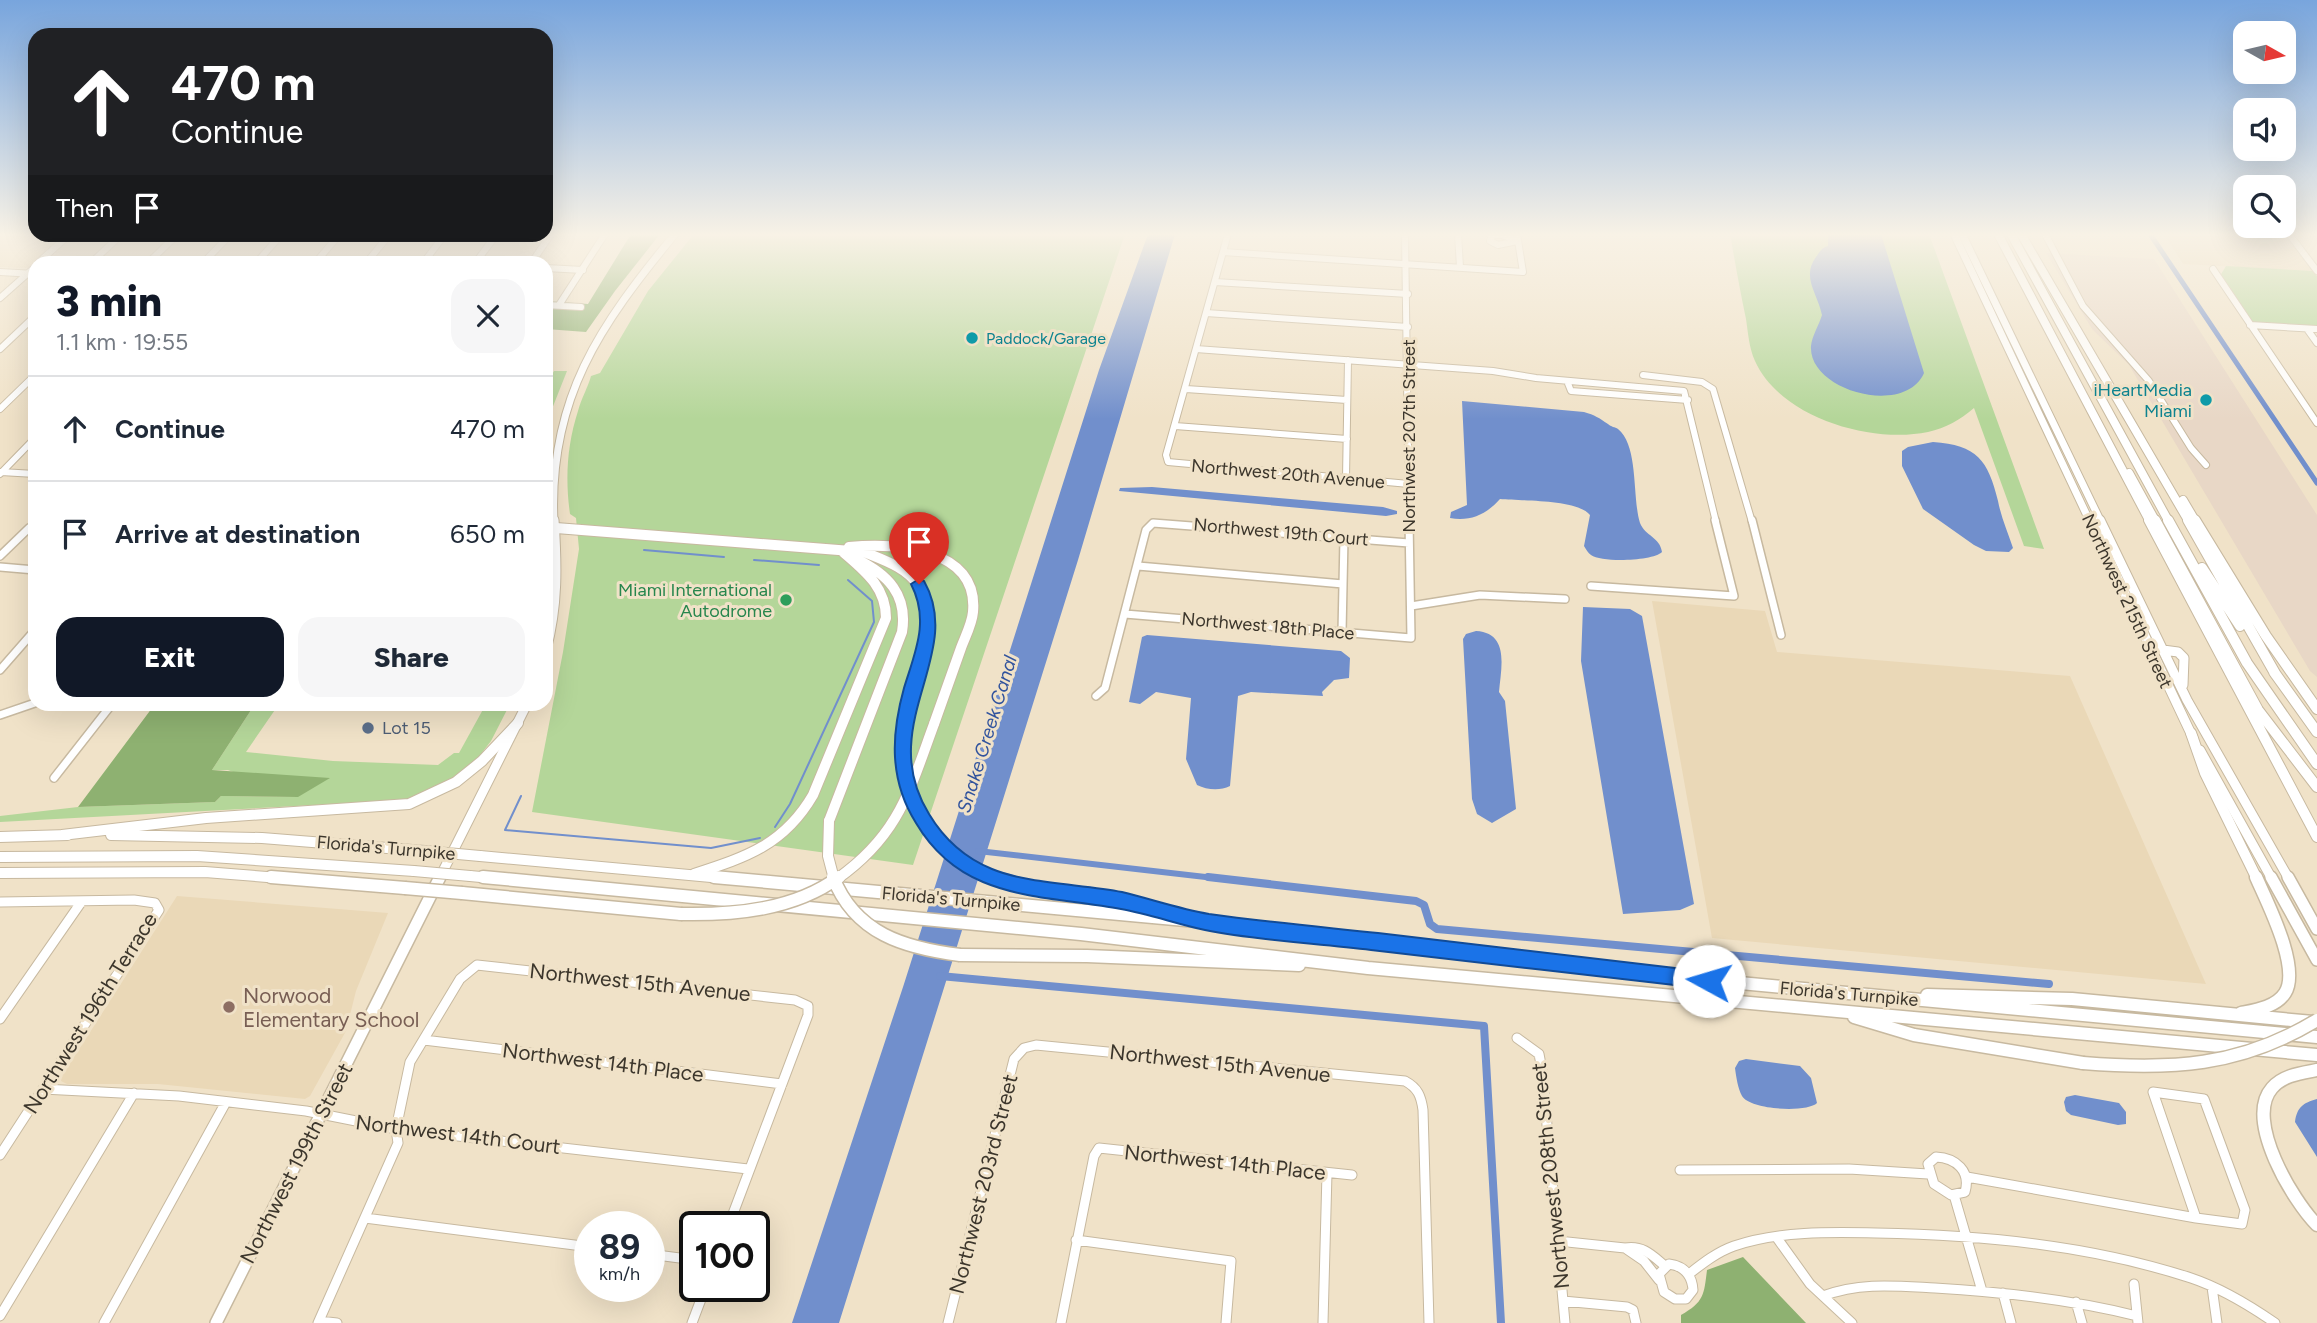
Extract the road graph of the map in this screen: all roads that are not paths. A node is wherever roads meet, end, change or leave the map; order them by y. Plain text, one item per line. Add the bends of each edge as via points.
1 (565, 296) edge
2 (630, 296) edge
3 (1210, 296) edge
4 (1408, 296) edge
5 (1983, 296) edge
6 (1992, 296) edge
7 (2030, 296) edge
8 (2045, 296) edge
9 (2056, 296) edge
10 (2078, 296) edge
11 (2230, 296) edge
12 (553, 305) edge
13 (559, 305) junction
14 (581, 307) dead end
15 (1206, 313) junction
16 (28, 323) edge
17 (2250, 325) junction
18 (1408, 327) junction
19 (2307, 329) junction
20 (2317, 330) edge
21 (2317, 343) edge
22 (0, 349) edge
23 (1196, 349) junction
24 (1348, 360) junction
25 (2014, 360) junction
26 (1408, 364) junction
27 (2028, 372) junction
28 (1643, 376) dead end
29 (28, 382) edge
30 (1186, 389) junction
31 (1348, 400) junction
32 (0, 409) edge
33 (2090, 411) junction
34 (2131, 419) junction
35 (2317, 423) edge
36 (1175, 426) junction
37 (1346, 439) junction
38 (28, 445) edge
39 (2206, 465) dead end
40 (1, 473) edge
41 (28, 474) edge
42 (1346, 478) junction
43 (1409, 484) junction
44 (2167, 515) junction
45 (556, 528) junction
46 (28, 529) edge
47 (1344, 538) junction
48 (1409, 543) junction
49 (824, 550) junction
50 (843, 552) junction
51 (0, 556) edge
52 (1138, 566) junction
53 (0, 567) edge
54 (28, 569) edge
55 (1343, 584) junction
56 (1591, 586) dead end
57 (1565, 599) dead end
58 (1410, 606) junction
59 (553, 609) edge
60 (1125, 614) junction
61 (1342, 632) junction
62 (1781, 635) dead end
63 (28, 638) edge
64 (1411, 638) joint
65 (2163, 650) junction
66 (0, 670) edge
67 (2276, 675) junction
68 (2182, 690) junction
69 (1096, 696) dead end
70 (28, 706) edge
71 (2317, 709) edge
72 (107, 711) edge
73 (524, 711) edge
74 (1, 716) edge
75 (518, 723) junction
76 (2317, 732) edge
77 (2191, 733) junction
78 (2317, 764) edge
79 (54, 778) dead end
80 (2317, 787) edge
81 (62, 835) junction
82 (0, 837) edge
83 (2317, 837) edge
84 (0, 857) edge
85 (0, 873) edge
86 (690, 875) junction
87 (82, 901) junction
88 (0, 902) edge
89 (1207, 922) junction
90 (2317, 929) edge
91 (2317, 960) edge
92 (1368, 968) junction
93 (1881, 996) junction
94 (1834, 1011) junction
95 (2234, 1015) junction
96 (0, 1019) edge
97 (2317, 1021) edge
98 (2317, 1037) edge
99 (1517, 1038) dead end
100 (424, 1040) junction
101 (1024, 1048) joint
102 (2317, 1055) edge
103 (2317, 1070) edge
104 (782, 1084) junction
105 (43, 1089) junction
106 (134, 1093) junction
107 (226, 1102) junction
108 (320, 1115) junction
109 (396, 1129) junction
110 (0, 1156) edge
111 (748, 1169) junction
112 (1680, 1170) dead end
113 (1326, 1173) junction
114 (1928, 1174) junction
115 (1352, 1175) dead end
116 (1967, 1177) junction
117 (1954, 1195) junction
118 (734, 1211) edge
119 (2196, 1218) junction
120 (365, 1219) junction
121 (2317, 1226) edge
122 (1966, 1237) junction
123 (1777, 1238) junction
124 (1076, 1240) junction
125 (1558, 1241) junction
126 (574, 1245) edge
127 (1625, 1248) junction
128 (1665, 1266) junction
129 (1689, 1274) junction
130 (1659, 1280) junction
131 (2134, 1284) dead end
132 (2212, 1287) junction
133 (1982, 1291) junction
134 (2003, 1293) junction
135 (1824, 1296) junction
136 (1563, 1301) junction
137 (700, 1302) edge
138 (2076, 1302) junction
139 (0, 1316) edge
140 (2137, 1319) edge
141 (318, 1322) edge
142 (104, 1323) edge
143 (216, 1323) edge
144 (337, 1323) edge
145 (692, 1323) edge
146 (948, 1323) edge
147 (1061, 1323) edge
148 (1226, 1323) edge
149 (1323, 1323) edge
150 (1429, 1323) edge
151 (1565, 1323) edge
152 (1636, 1323) edge
153 (1852, 1323) edge
154 (2011, 1323) edge
155 (2082, 1323) edge
156 (2217, 1323) edge
157 (2275, 1323) edge

1 - 13 street
2 - 45 main road via 599,338 568,396 554,457
3 - 15 street
4 - 18 street, Northwest 207th Street
5 - 25 main road, Northwest 215th Street
6 - 27 main road, Northwest 215th Street
7 - 33 highway
8 - 44 highway
9 - 34 highway
10 - 39 street via 2099,327 2143,371 2192,453
11 - 17 street
12 - 13 street
13 - 14 street
15 - 18 street
15 - 23 street
16 - 22 street
17 - 19 street
17 - 35 street
18 - 26 street, Northwest 207th Street
19 - 20 street
19 - 21 street
23 - 24 street
23 - 30 street
24 - 26 street
24 - 31 street
25 - 27 main road
25 - 77 main road, Northwest 215th Street
26 - 43 street, Northwest 207th Street
26 - 56 street via 1686,393 1734,596
27 - 65 main road, Northwest 215th Street
28 - 62 street via 1702,382 1713,389
29 - 32 street
30 - 31 street
30 - 36 street
31 - 37 street
33 - 80 highway via 2134,481 2265,722
33 - 83 highway
34 - 67 highway
34 - 71 highway via 2266,636
36 - 37 street
36 - 42 street, Northwest 20th Avenue via 1168,463
37 - 42 street
38 - 40 street
40 - 41 street
42 - 43 street, Northwest 20th Avenue
43 - 48 street, Northwest 207th Street
44 - 67 highway
44 - 78 highway via 2260,687
45 - 49 highway
45 - 59 main road via 558,579
46 - 51 street
47 - 48 street, Northwest 19th Court
47 - 52 street, Northwest 19th Court via 1153,523 1146,530
47 - 55 street
48 - 58 street, Northwest 207th Street
49 - 50 highway
49 - 85 highway, bridge via 866,544 940,556 966,576 973,592 973,614 898,815 852,868 806,895 766,909 727,915 681,914 205,872
50 - 86 highway via 879,586 886,618 813,795 798,821 774,843 742,859
50 - 89 highway via 864,552 894,562 913,577 925,597 928,641 912,689 901,746 912,799 941,845 988,876
50 - 92 highway, bridge via 887,576 900,592 905,618 826,836 827,862 849,908 873,930 898,943 960,955
52 - 55 street
52 - 60 street
53 - 54 street
55 - 61 street
57 - 58 street via 1480,595
58 - 64 street, Northwest 207th Street
60 - 61 street, Northwest 18th Place
60 - 69 street via 1105,688
61 - 64 street, Northwest 18th Place
63 - 66 street
65 - 68 main road, Northwest 215th Street
65 - 68 main road via 2185,657
67 - 76 highway
68 - 90 main road, Northwest 215th Street
70 - 74 street
72 - 79 street
73 - 75 main road, Northwest 199th Street
75 - 81 highway via 471,773 440,793 409,804 206,817
75 - 108 main road, Northwest 199th Street
77 - 91 main road, Northwest 215th Street
77 - 95 highway via 2290,961 2289,985 2278,1000
81 - 82 highway, Florida's Turnpike
81 - 86 highway, Florida's Turnpike, bridge via 237,837
84 - 92 highway, Florida's Turnpike, bridge via 208,856 414,871 971,923
86 - 89 highway, Florida's Turnpike
87 - 88 street
87 - 96 street
87 - 105 street, Northwest 196th Terrace via 134,900 155,903 159,910
89 - 93 highway, Florida's Turnpike via 1607,970
92 - 94 highway, Florida's Turnpike
93 - 95 highway via 1984,994
93 - 98 highway, Florida's Turnpike
94 - 97 highway, bridge via 1914,1035 2083,1063 2148,1068 2205,1064 2264,1049
94 - 102 highway, Florida's Turnpike
95 - 97 highway
99 - 125 street, Northwest 208th Street via 1539,1055
100 - 104 street, Northwest 14th Place
100 - 104 street, Northwest 15th Avenue via 460,979 477,965 794,1000 808,1006 808,1015
100 - 109 street via 410,1062
101 - 146 street, Northwest 203rd Street via 1014,1059
101 - 150 street, Northwest 15th Avenue via 1036,1045 1349,1075 1416,1086 1422,1095
103 - 121 highway via 2293,1075 2273,1086 2262,1112 2289,1191
104 - 111 street
105 - 106 street, Northwest 14th Court
105 - 110 street, Northwest 196th Terrace
106 - 107 street, Northwest 14th Court
106 - 139 street
107 - 108 street, Northwest 14th Court
107 - 142 street
108 - 109 street, Northwest 14th Court
108 - 143 main road, Northwest 199th Street
109 - 111 street, Northwest 14th Court
109 - 120 street via 398,1143
111 - 118 street
112 - 114 street via 1849,1169
113 - 115 street, Northwest 14th Place
113 - 124 street, Northwest 14th Place via 1099,1148
113 - 149 street
114 - 116 street via 1931,1160 1943,1157 1956,1163
114 - 117 street via 1939,1189
116 - 117 street via 1965,1192
116 - 119 street
117 - 122 street
119 - 119 street via 2191,1205 2153,1093 2204,1099 2245,1210 2245,1219 2237,1226
120 - 126 street
120 - 141 street
122 - 123 street via 1839,1233
122 - 132 street via 2096,1255
122 - 133 street
123 - 129 street via 1732,1247
123 - 135 street
124 - 147 street
124 - 148 street via 1231,1261
125 - 127 street
125 - 136 street, Northwest 208th Street
127 - 128 street via 1636,1246
127 - 130 street via 1644,1261
128 - 129 street via 1680,1266
128 - 130 street
129 - 130 street via 1692,1290 1681,1300 1664,1292
131 - 140 street
132 - 156 street
132 - 157 street
133 - 134 street
133 - 135 street via 1863,1287
134 - 138 street
134 - 154 street
135 - 153 street
136 - 151 street, Northwest 208th Street
136 - 152 street via 1627,1307 1633,1310
137 - 145 street
138 - 140 street
138 - 155 street
141 - 144 street

